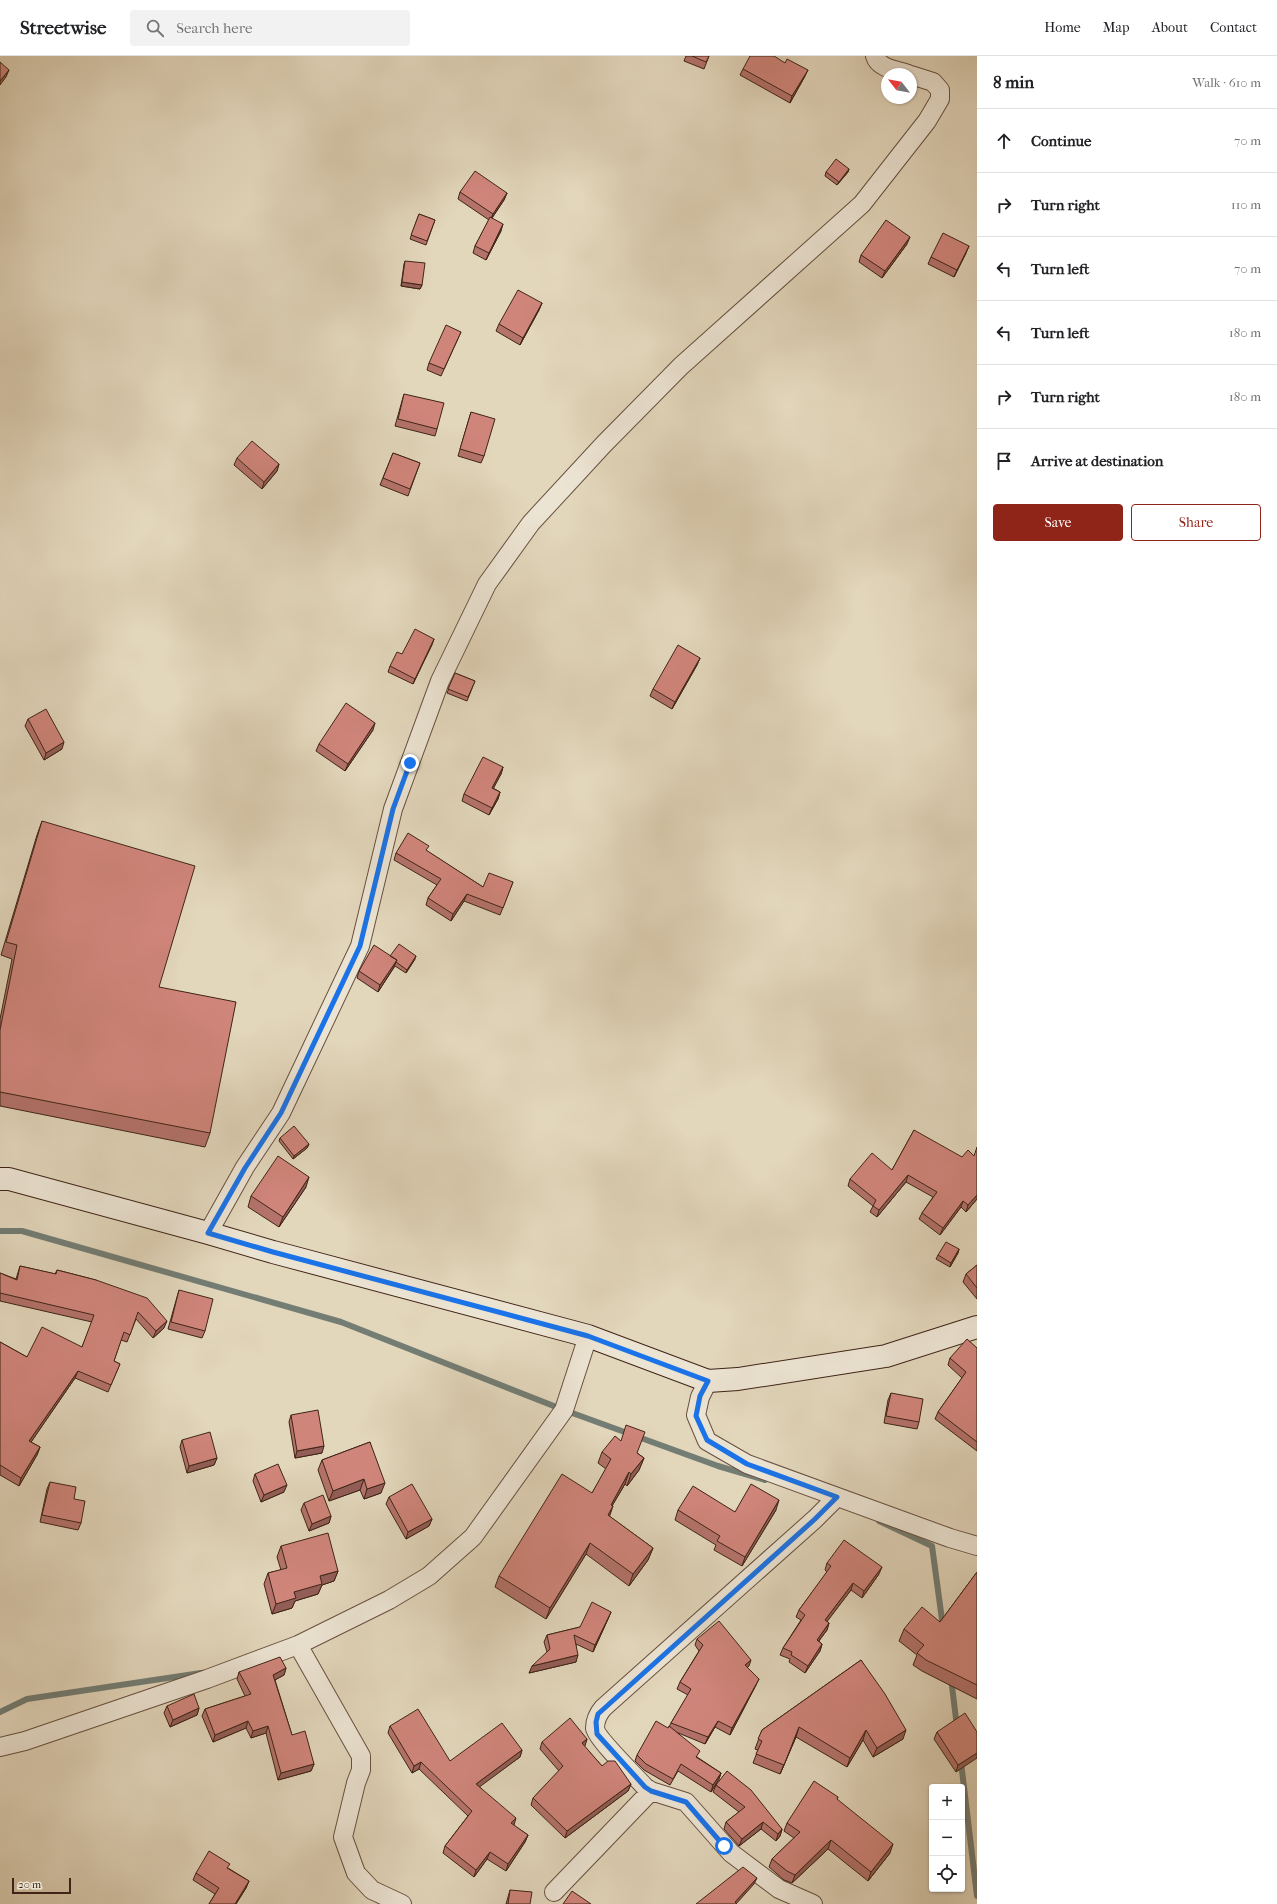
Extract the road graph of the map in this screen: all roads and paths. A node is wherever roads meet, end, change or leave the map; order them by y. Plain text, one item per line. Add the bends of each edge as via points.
1 (875, 56) edge
2 (890, 68) edge
3 (917, 76) edge
4 (0, 1178) edge
5 (208, 1233) junction
6 (977, 1327) edge
7 (588, 1336) junction
8 (708, 1381) junction
9 (837, 1497) junction
10 (977, 1546) edge
11 (298, 1645) junction
12 (0, 1747) edge
13 (651, 1791) junction
14 (554, 1892) dead end
15 (402, 1904) edge
16 (813, 1904) edge

1 - 2 street via 883,66
3 - 5 street via 933,82 940,90 940,99 927,121 862,204 681,366 531,523 487,584 440,681 393,809 360,946 281,1113 245,1168
4 - 5 street
5 - 7 street
6 - 8 street via 886,1356 738,1379
7 - 8 street
7 - 11 street via 564,1410 473,1537 429,1576 389,1600
8 - 9 street via 700,1396 696,1416 707,1440 747,1464
9 - 10 street
9 - 13 street via 598,1714 597,1734
11 - 12 street via 25,1741
11 - 15 street via 361,1756 361,1770 343,1837 356,1873 372,1890
13 - 14 street
13 - 16 street via 686,1802 731,1853 780,1889

